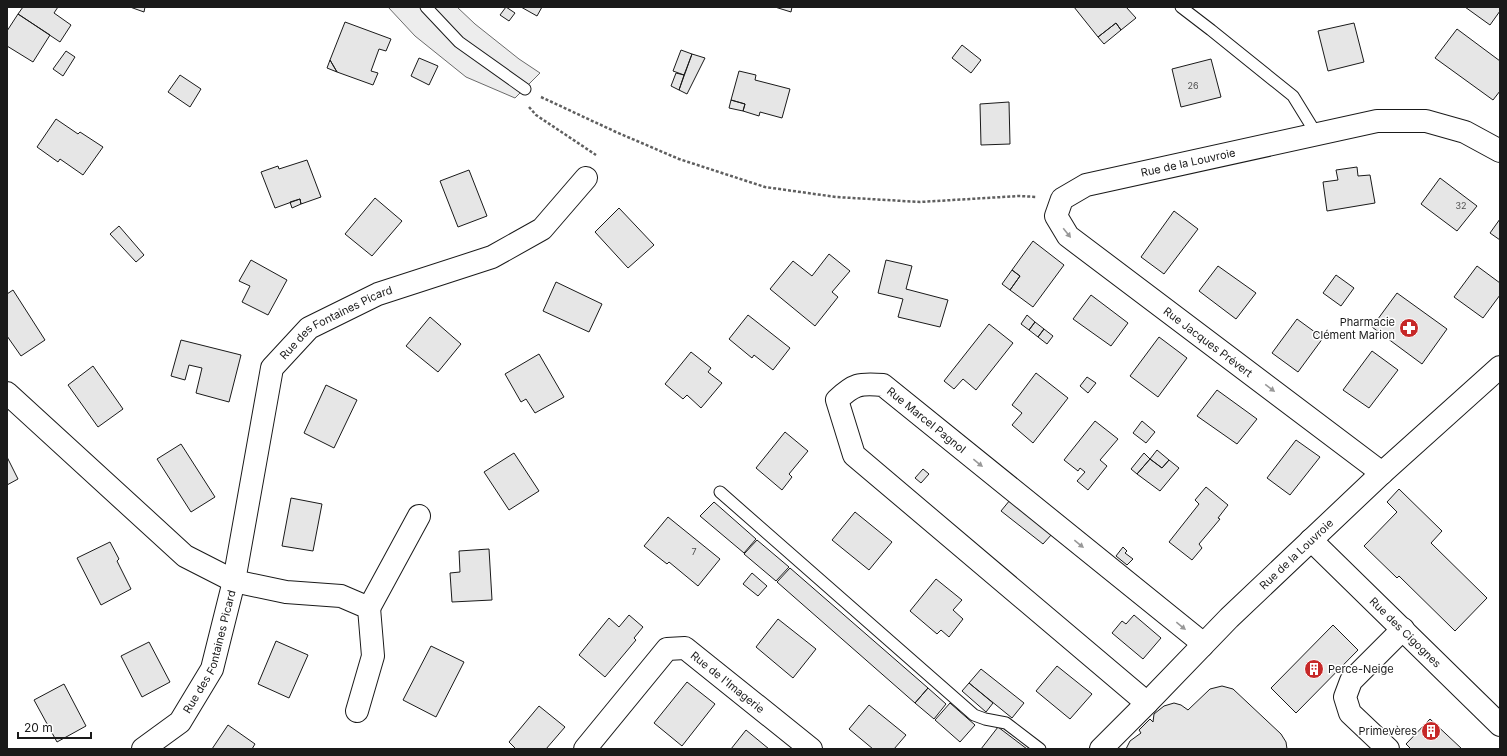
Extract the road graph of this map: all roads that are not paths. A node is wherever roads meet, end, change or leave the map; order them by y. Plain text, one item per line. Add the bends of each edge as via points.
1 (426, 7) edge
2 (1180, 7) edge
3 (527, 90) road end
4 (1317, 135) junction
5 (1500, 151) edge
6 (586, 178) road end
7 (1062, 199) joint
8 (1500, 367) edge
9 (7, 393) edge
10 (1382, 473) junction
11 (720, 492) dead end
12 (419, 516) dead end
13 (1311, 540) junction
14 (234, 581) junction
15 (369, 608) junction
16 (1403, 629) junction
17 (1202, 646) junction
18 (1147, 703) junction
19 (358, 711) dead end
20 (1500, 725) edge
21 (143, 749) edge
22 (585, 749) edge
23 (811, 749) edge
24 (1040, 749) edge
25 (1101, 749) edge
26 (1388, 749) edge

1 - 3 lane via 459,42
2 - 4 lane via 1293,96
4 - 5 street, Rue de la Louvroie via 1377,122 1426,122 1465,132
4 - 7 street, Rue de la Louvroie via 1086,185
6 - 14 street, Rue des Fontaines Picard via 542,229 492,258 378,294 309,328 272,368
7 -> 10 street, Rue Jacques Prévert via 1056,216 1068,236
8 - 10 street, Rue de la Louvroie
9 - 14 street, Rue des Fontaines Picard via 185,556
10 - 13 street, Rue de la Louvroie
11 - 24 lane via 974,715 1006,723
12 - 15 street
13 - 16 street, Rue des Cigognes
13 - 17 street, Rue de la Louvroie
14 - 15 street, Rue des Fontaines Picard via 286,592 341,596
14 - 21 street, Rue des Fontaines Picard via 212,669 180,722
15 - 19 street via 373,656
16 - 20 street, Rue des Cigognes
16 - 26 street via 1351,681 1345,697 1350,713
17 - 18 street, Rue de la Louvroie
18 -> 17 street, Rue Marcel Pagnol via 854,455 837,400 849,389 864,383 882,385 1195,637
18 - 25 street, Rue de la Louvroie
22 - 23 street, Rue de l'Imagerie via 667,649 686,648

